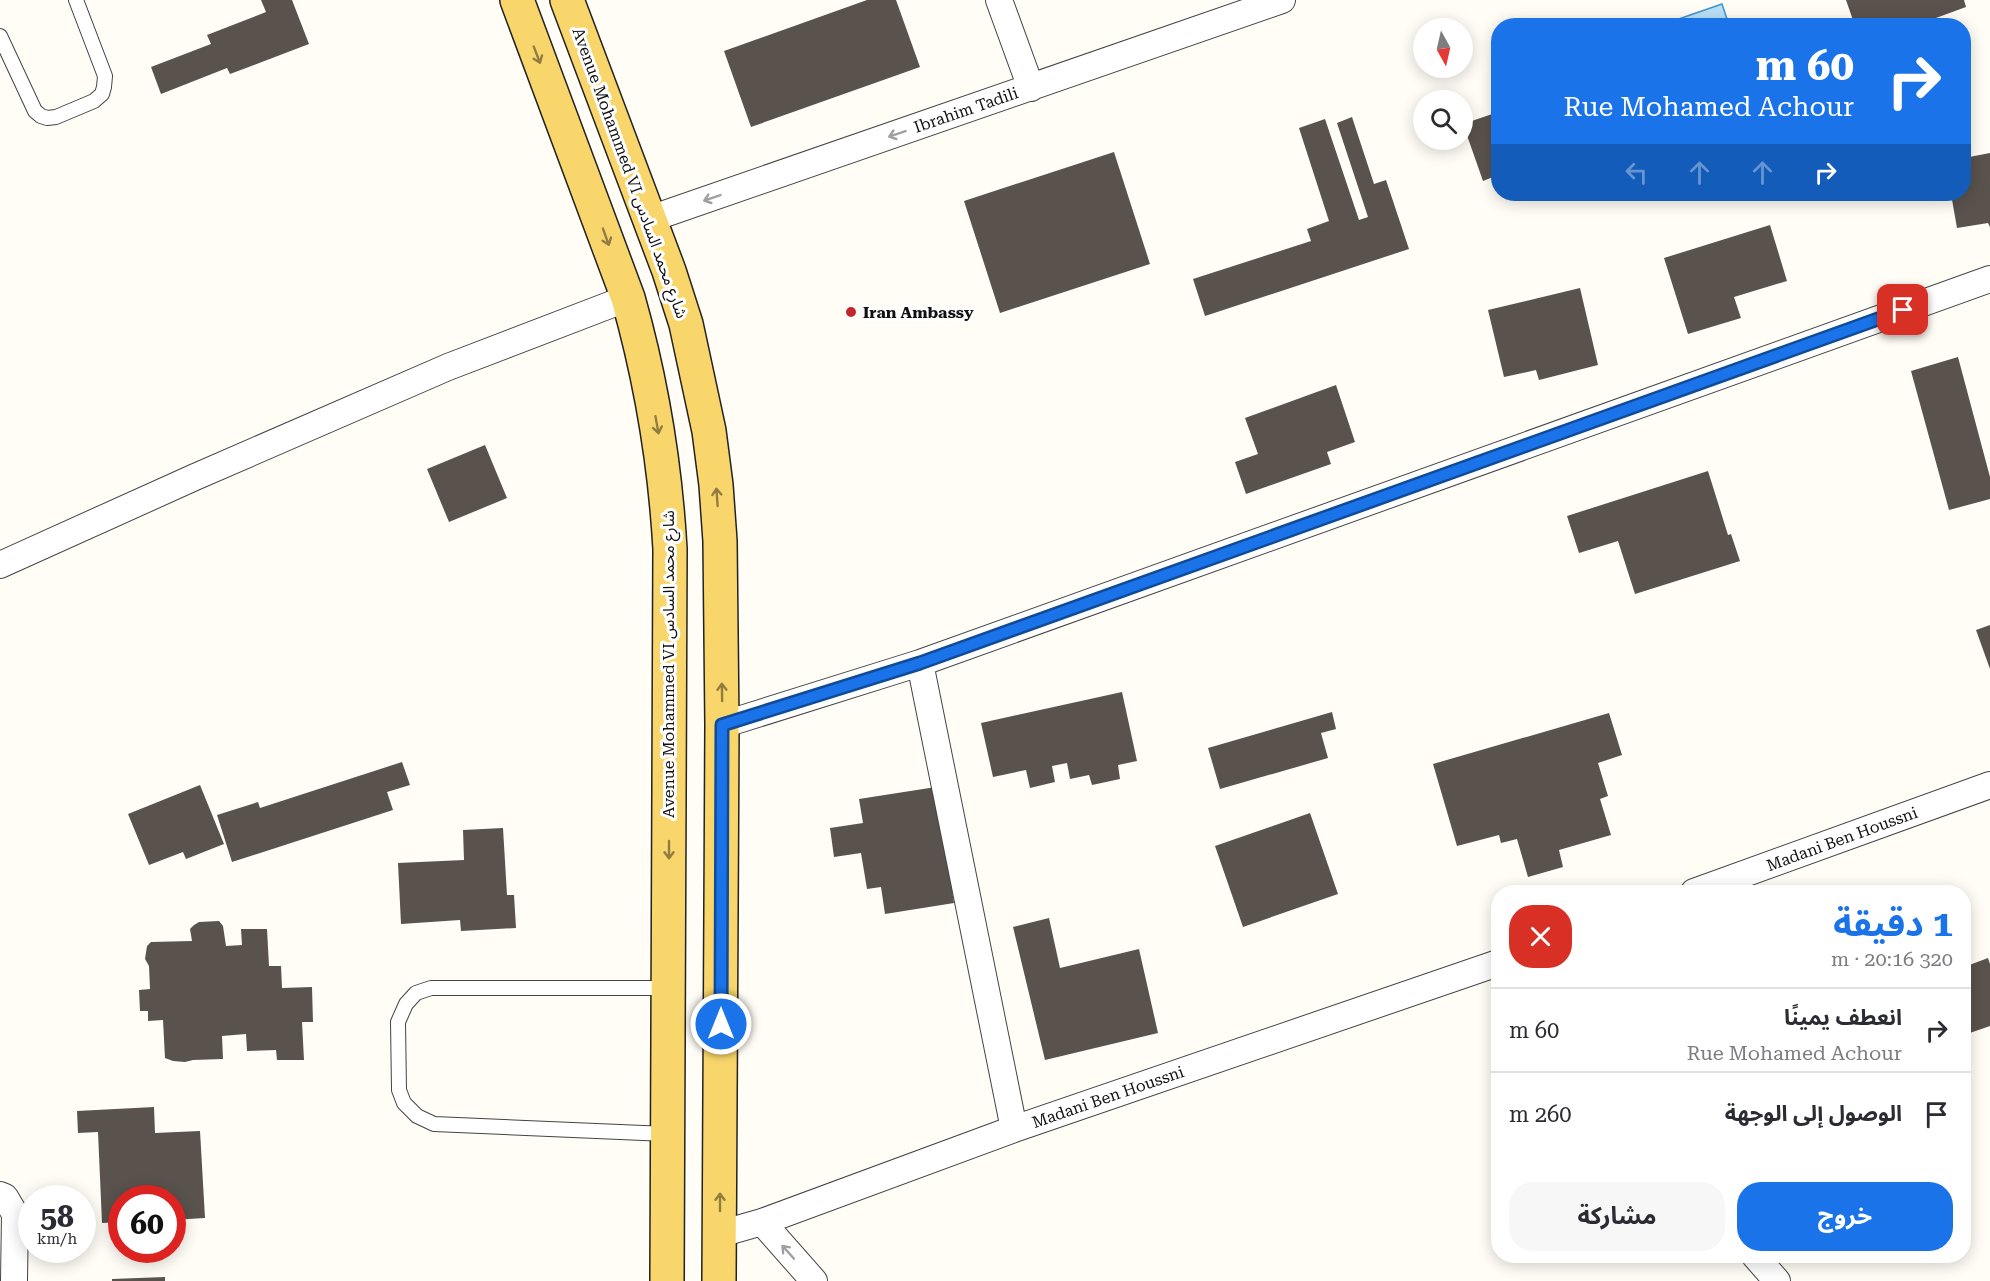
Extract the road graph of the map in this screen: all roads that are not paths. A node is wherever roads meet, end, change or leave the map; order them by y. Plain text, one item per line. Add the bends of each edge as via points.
1 (76, 0) edge
2 (517, 0) edge
3 (567, 0) edge
4 (999, 0) edge
5 (1282, 0) edge
6 (0, 36) edge
7 (1031, 88) junction
8 (650, 219) junction
9 (1990, 279) edge
10 (628, 298) junction
11 (0, 565) edge
12 (920, 663) junction
13 (722, 725) junction
14 (1987, 792) edge
15 (1715, 885) edge
16 (1491, 965) edge
17 (668, 987) junction
18 (1014, 1129) junction
19 (667, 1134) junction
20 (0, 1195) edge
21 (762, 1222) junction
22 (720, 1234) junction
23 (1761, 1263) edge
24 (14, 1281) edge
25 (667, 1281) edge
26 (719, 1281) edge
27 (814, 1281) edge
28 (1777, 1281) edge

1 - 6 lane via 105,76 102,94 94,101 56,117 40,116
2 -> 10 main road, Avenue Mohammed VI شارع محمد السادس
3 - 8 main road, Avenue Mohammed VI شارع محمد السادس
4 - 7 street
5 - 7 street, Ibrahim Tadili
7 -> 8 street, Ibrahim Tadili
13 -> 8 main road, Avenue Mohammed VI شارع محمد السادس via 720,541 709,431 686,324
9 - 12 street
10 - 11 street via 448,367
10 -> 17 main road, Avenue Mohammed VI شارع محمد السادس via 653,397 670,549
12 - 13 street
12 - 18 street
22 -> 13 main road, Avenue Mohammed VI شارع محمد السادس
14 - 15 street, Madani Ben Houssni
16 - 18 street, Madani Ben Houssni
17 - 19 main road, Avenue Mohammed VI شارع محمد السادس
17 - 19 lane via 430,988 416,993 398,1022 399,1090 404,1103 417,1116 434,1124
18 - 21 street, Madani Ben Houssni
19 - 25 main road, Avenue Mohammed VI شارع محمد السادس
20 - 24 street via 15,1214
21 - 22 street, Madani Ben Houssni
27 -> 21 street
22 - 26 main road, Avenue Mohammed VI شارع محمد السادس
23 - 28 street

